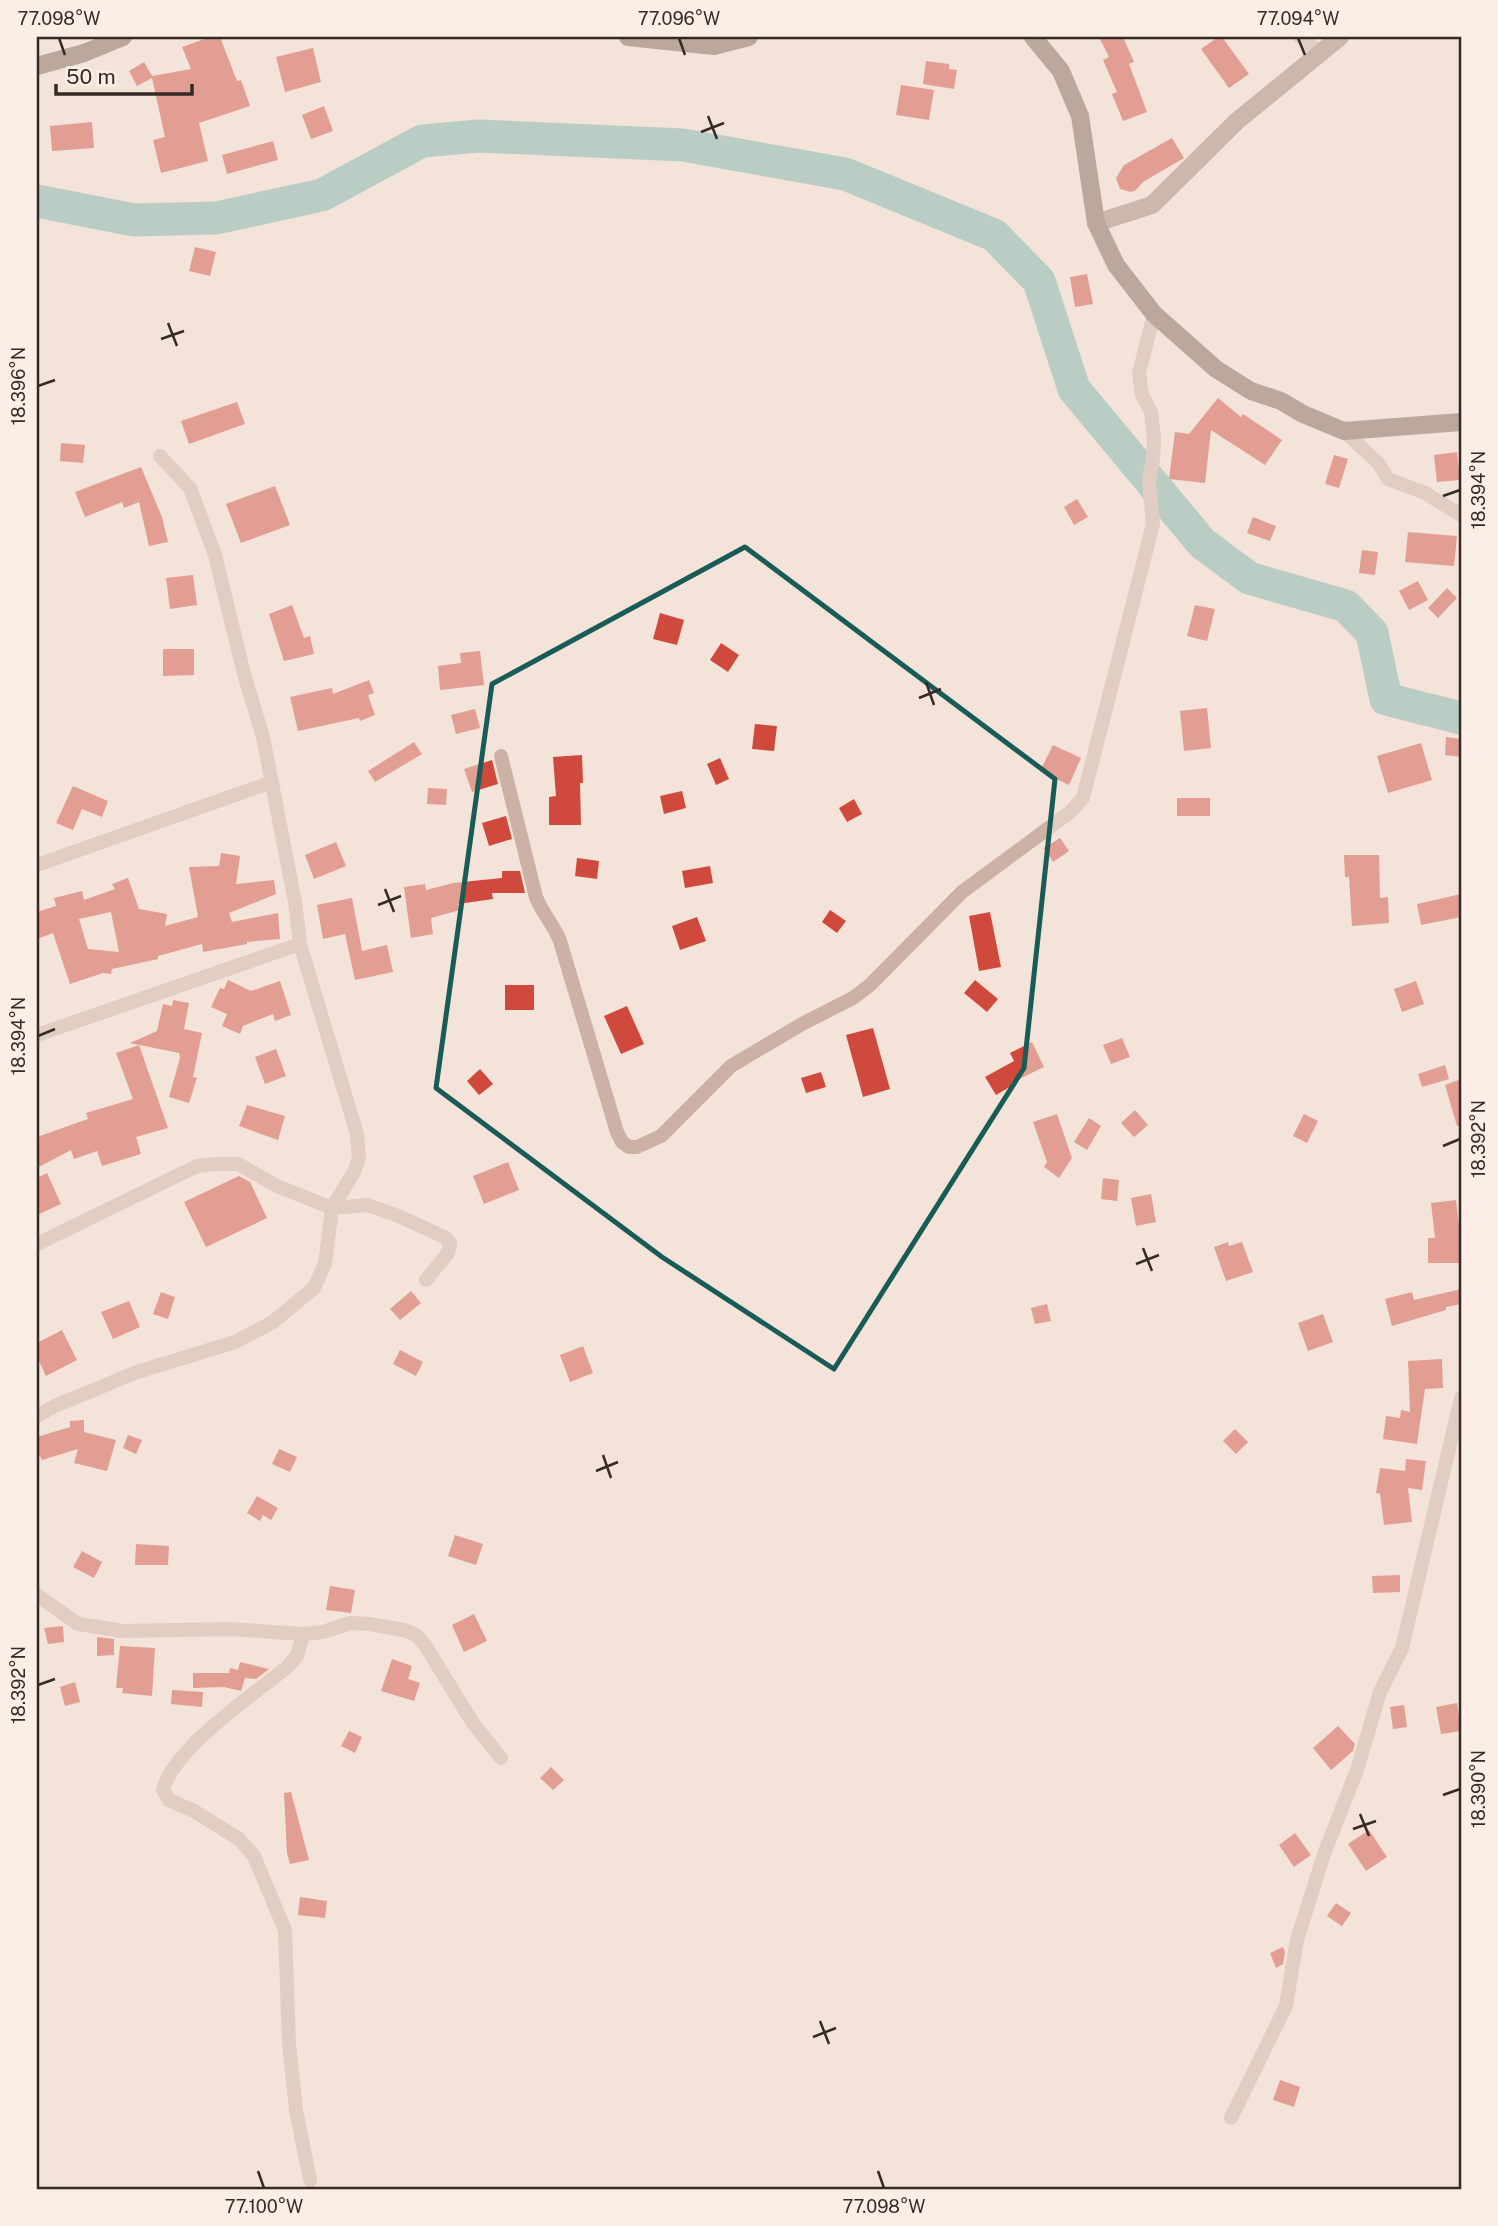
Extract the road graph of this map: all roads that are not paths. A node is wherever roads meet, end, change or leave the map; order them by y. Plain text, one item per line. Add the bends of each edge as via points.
1 (124, 37) edge
2 (628, 37) edge
3 (749, 37) edge
4 (1033, 37) edge
5 (1300, 37) edge
6 (1340, 37) edge
7 (1319, 52) junction
8 (37, 66) edge
9 (1096, 223) junction
10 (1154, 314) junction
11 (1461, 422) edge
12 (1344, 431) junction
13 (160, 456) dead end
14 (1461, 515) edge
15 (501, 756) dead end
16 (272, 782) junction
17 (37, 865) edge
18 (300, 944) junction
19 (37, 1035) edge
20 (332, 1208) junction
21 (37, 1244) edge
22 (426, 1280) dead end
23 (1461, 1398) edge
24 (37, 1416) edge
25 (37, 1595) edge
26 (303, 1634) junction
27 (501, 1758) dead end
28 (1231, 2118) dead end
29 (310, 2180) dead end

1 - 8 main road
2 - 3 main road via 714,47
4 - 9 main road via 1061,71 1080,116
5 - 7 street
6 - 7 street
7 - 9 street via 1237,121 1152,205
9 - 10 main road via 1116,265
10 - 12 main road via 1216,369 1240,384
10 - 15 street via 1139,373 1153,426 1149,480 1153,524 1083,797 1069,813 962,892 870,985 731,1066 662,1136 648,1143 629,1147 617,1132 560,941 536,897
11 - 12 main road
12 - 14 street via 1379,464 1388,479
13 - 16 street via 190,488 203,519
16 - 17 street
16 - 18 street
18 - 19 street
18 - 20 street via 357,1134 359,1158
20 - 21 street via 238,1164 197,1166
20 - 22 street via 368,1205 446,1238 449,1253
20 - 24 street via 325,1264 314,1288 273,1322 235,1342 137,1372
23 - 28 street via 1402,1647 1380,1692 1357,1770 1324,1854 1297,1940 1286,2006
25 - 26 street via 78,1624 123,1631 230,1629
26 - 27 street via 350,1623 416,1634
26 - 29 street via 297,1656 199,1740 166,1777 163,1790 169,1800 239,1839 254,1856 285,1930 294,2097

